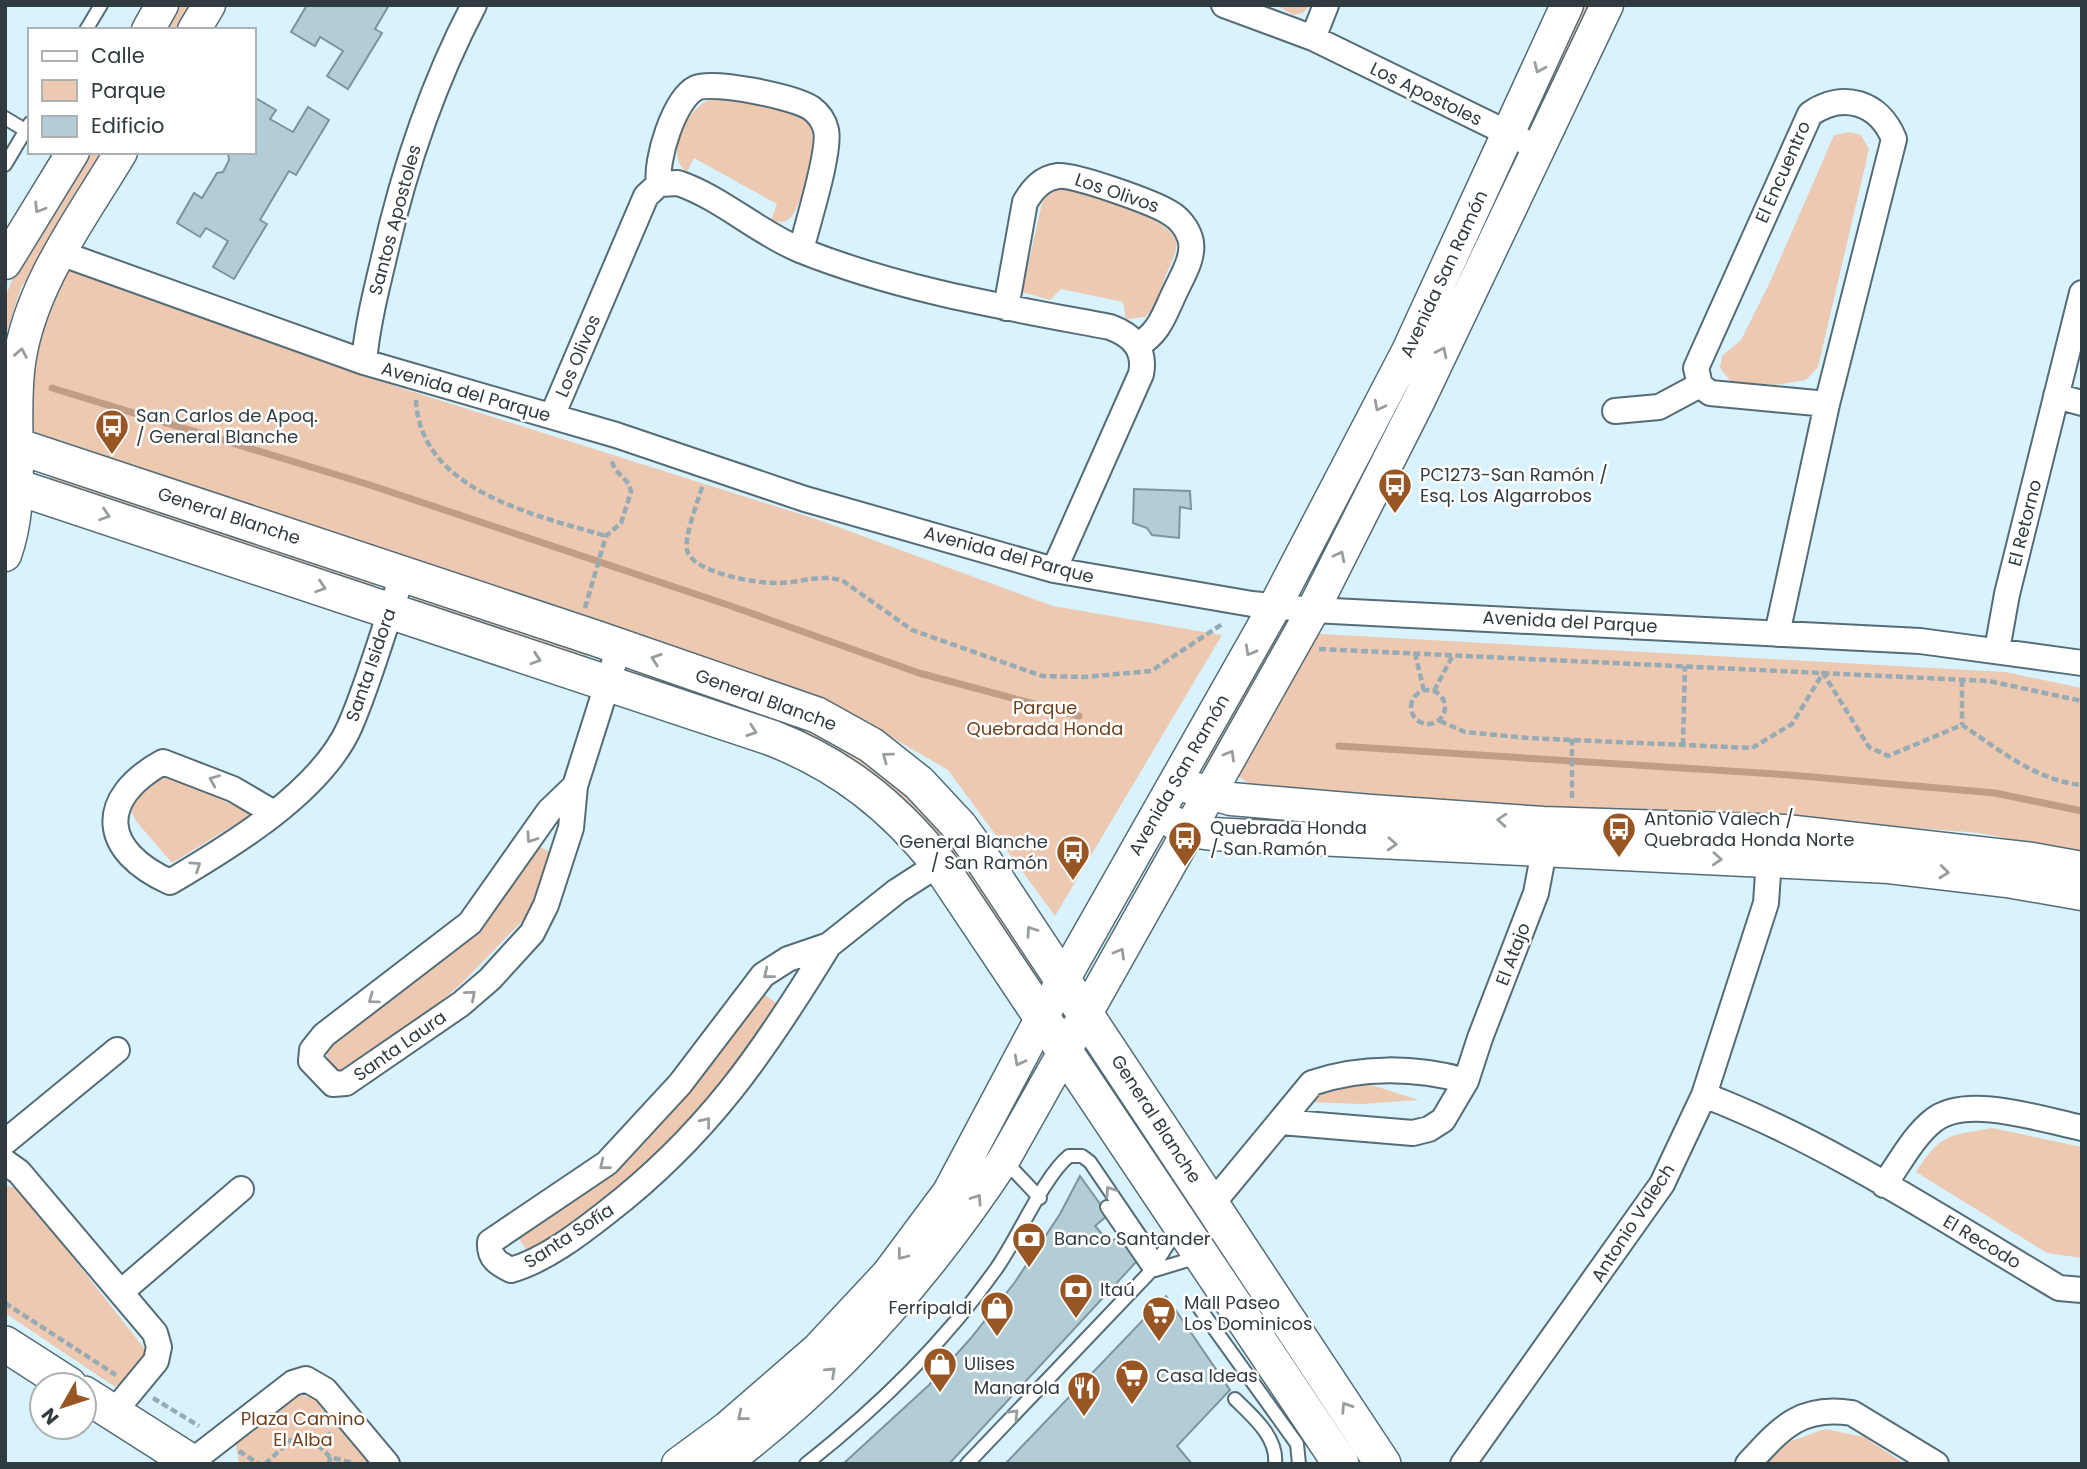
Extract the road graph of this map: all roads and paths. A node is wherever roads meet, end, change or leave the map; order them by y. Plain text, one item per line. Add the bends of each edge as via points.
1 (101, 5) edge
2 (162, 5) edge
3 (209, 5) edge
4 (474, 5) edge
5 (1326, 5) edge
6 (1567, 5) edge
7 (1607, 5) edge
8 (1238, 7) edge
9 (87, 28) edge
10 (149, 28) edge
11 (195, 28) edge
12 (1313, 38) junction
13 (5, 118) edge
14 (28, 129) edge
15 (1510, 134) junction
16 (1540, 149) junction
17 (69, 154) edge
18 (120, 154) edge
19 (5, 165) edge
20 (659, 184) junction
21 (802, 250) junction
22 (60, 253) junction
23 (5, 263) edge
24 (2082, 293) edge
25 (1006, 308) junction
26 (1138, 345) junction
27 (364, 362) junction
28 (417, 379) junction
29 (1700, 384) junction
30 (2056, 396) junction
31 (2082, 403) edge
32 (1827, 404) junction
33 (1615, 411) dead end
34 (552, 416) junction
35 (616, 435) junction
36 (11, 444) edge
37 (708, 466) junction
38 (11, 485) edge
39 (606, 536) junction
40 (5, 555) edge
41 (1054, 570) junction
42 (402, 574) junction
43 (593, 576) dead end
44 (1264, 605) junction
45 (390, 610) junction
46 (1313, 610) junction
47 (1777, 634) junction
48 (619, 647) junction
49 (1318, 649) dead end
50 (1997, 650) junction
51 (1415, 653) junction
52 (1454, 655) junction
53 (2082, 663) edge
54 (1685, 666) junction
55 (1822, 673) junction
56 (1962, 680) junction
57 (607, 682) junction
58 (1424, 691) junction
59 (1434, 691) junction
60 (2082, 701) edge
61 (1440, 720) junction
62 (1962, 724) junction
63 (1572, 739) junction
64 (1683, 745) junction
65 (1176, 782) junction
66 (2082, 785) edge
67 (575, 786) junction
68 (1207, 795) junction
69 (1572, 806) dead end
70 (274, 813) junction
71 (1157, 814) junction
72 (1771, 830) junction
73 (1189, 831) junction
74 (1544, 837) junction
75 (1769, 861) junction
76 (939, 864) junction
77 (2082, 868) edge
78 (2082, 894) edge
79 (829, 945) junction
80 (1064, 979) junction
81 (1086, 1013) junction
82 (1042, 1017) junction
83 (1065, 1049) junction
84 (117, 1050) dead end
85 (1466, 1081) junction
86 (1704, 1095) junction
87 (1281, 1122) junction
88 (2082, 1128) edge
89 (642, 1129) junction
90 (5, 1142) edge
91 (671, 1158) junction
92 (1004, 1159) junction
93 (5, 1162) edge
94 (1884, 1185) junction
95 (241, 1189) dead end
96 (1040, 1198) junction
97 (1212, 1204) junction
98 (1107, 1207) dead end
99 (1181, 1223) junction
100 (1203, 1256) junction
101 (1157, 1266) junction
102 (2082, 1290) edge
103 (121, 1292) junction
104 (5, 1303) edge
105 (1198, 1306) dead end
106 (5, 1345) edge
107 (47, 1371) edge
108 (98, 1396) edge
109 (123, 1399) junction
110 (1235, 1399) dead end
111 (1269, 1404) junction
112 (1253, 1418) junction
113 (1307, 1437) junction
114 (219, 1438) junction
115 (330, 1457) junction
116 (193, 1463) edge
117 (265, 1464) edge
118 (329, 1464) edge
119 (354, 1464) edge
120 (387, 1464) edge
121 (678, 1464) edge
122 (723, 1464) edge
123 (806, 1464) edge
124 (967, 1464) edge
125 (1275, 1464) edge
126 (1299, 1464) edge
127 (1341, 1464) edge
128 (1383, 1464) edge
129 (1462, 1464) edge
130 (1748, 1464) edge
131 (1936, 1464) edge

1 - 9 lane
2 - 10 street
3 - 11 street
4 - 27 street, Santos Apostoles via 450,50 398,195
5 - 12 street
6 -> 15 street, Avenida San Ramón
7 - 16 street, Avenida San Ramón
8 - 12 street, Los Apostoles
12 - 15 street, Los Apostoles
13 - 14 lane
14 - 19 lane
15 - 16 street, Los Apostoles
15 -> 44 street, Avenida San Ramón via 1408,351
46 -> 16 street, Avenida San Ramón
17 -> 23 street
18 - 22 street
20 - 21 street via 671,181 687,186
20 - 21 street via 659,159 678,106 695,89 710,85 794,100 818,115 827,140
20 - 34 street, Los Olivos via 643,201
21 - 25 street via 911,287
22 - 27 street, Avenida del Parque
36 -> 22 street via 18,365 32,304
24 - 30 street, El Retorno
25 - 26 street via 1110,327
25 - 26 street, Los Olivos via 1026,202 1047,178 1073,176 1168,212 1184,225 1191,240 1190,257 1161,323
26 - 41 street via 1143,359 1141,374
27 - 28 street, Avenida del Parque
28 - 34 street, Avenida del Parque
28 - 39 path via 415,402 425,438 439,460 461,479 543,517
29 - 32 street via 1710,393
29 - 32 street, El Encuentro via 1698,360 1810,114 1832,102 1856,102 1876,112 1894,139
29 - 33 street via 1659,407
30 - 31 street
30 - 50 street, El Retorno
32 - 47 street, El Encuentro
34 - 35 street, Avenida del Parque
35 - 37 street, Avenida del Parque
35 - 39 path via 610,458 631,492 623,520
36 - 38 street
36 - 42 main road, General Blanche
37 - 41 street, Avenida del Parque via 805,499
37 - 44 path via 687,544 691,559 701,567 759,583 831,577 912,631 1042,676 1151,671
38 - 40 street
38 -> 45 main road, General Blanche
39 - 43 path
41 - 44 street, Avenida del Parque
42 - 45 street, Santa Isidora
42 - 48 main road, General Blanche
44 - 46 street, Avenida del Parque
44 -> 65 street, Avenida San Ramón
45 -> 57 main road, General Blanche
45 - 70 street, Santa Isidora via 349,728 322,770
46 - 47 street, Avenida del Parque
68 -> 46 street, Avenida San Ramón
47 - 50 street, Avenida del Parque via 1908,640
48 - 57 street, Santa Laura
80 -> 48 main road, General Blanche via 960,827 895,763 817,715
49 - 51 path
50 - 53 street, Avenida del Parque
51 - 52 path
51 - 58 path
52 - 54 path
52 - 59 path
54 - 55 path
54 - 64 path
55 - 56 path
55 - 62 path via 1869,747 1888,756
55 - 64 path via 1793,724 1752,748
56 - 60 path via 1989,681
56 - 62 path
57 - 67 street, Santa Laura
57 -> 76 main road, General Blanche via 819,758 895,813
58 - 59 path
58 - 61 path via 1412,703 1413,715 1421,723
59 - 61 path via 1446,705
61 - 63 path via 1465,732
62 - 66 path via 2010,758 2062,783
63 - 64 path
63 - 69 path
65 - 68 street
65 - 71 street, Avenida San Ramón
67 -> 67 street, Santa Laura via 549,811 470,923 324,1035 312,1050 311,1061 333,1084 346,1083 461,1004 532,933 571,828
68 - 73 street, Avenida San Ramón
74 -> 68 street via 1358,810
70 -> 70 street, Santa Isidora via 233,789 163,762 141,774 117,801 114,818 132,855 150,873 170,882
71 - 73 street
71 - 80 street, Avenida San Ramón
72 - 74 street
72 - 75 street, Antonio Valech
72 - 77 street
73 -> 74 street
81 -> 73 street, Avenida San Ramón
74 -> 75 street
74 - 85 street, El Atajo via 1536,893
75 -> 78 street via 1948,873
75 - 86 street, Antonio Valech via 1766,903
76 - 79 street, Santa Sofía
76 - 82 main road, General Blanche
79 -> 89 street, Santa Sofía via 788,959 763,975
91 -> 79 street, Santa Sofía via 741,1081
80 - 81 main road, General Blanche
80 - 82 street, Avenida San Ramón
81 - 83 street, Avenida San Ramón
81 - 97 main road, General Blanche
82 - 83 main road, General Blanche
82 -> 121 street, Avenida San Ramón via 949,1192 888,1274 774,1390
83 - 92 street, Avenida San Ramón
83 - 99 main road, General Blanche
84 - 90 street
85 - 87 street via 1442,1074 1369,1070 1336,1074 1312,1083
85 - 87 street, El Atajo via 1443,1120 1413,1133
86 - 94 street, El Recodo via 1747,1112
86 - 129 street, Antonio Valech via 1662,1184
87 - 97 street
88 - 94 street via 1977,1108 1955,1109 1925,1128
89 - 91 street
89 -> 91 street, Santa Sofía via 607,1163 490,1242 496,1263 511,1270 526,1266 586,1228
92 - 96 lane
122 -> 92 street, Avenida San Ramón via 792,1408 878,1324 945,1244
93 - 103 street via 19,1172
94 - 102 street, El Recodo via 2059,1288
95 - 103 street
101 -> 96 lane via 1082,1156 1063,1161
96 - 123 lane via 997,1268 938,1342 857,1423
128 -> 97 main road, General Blanche
98 - 101 lane
99 - 100 main road, General Blanche
99 - 101 lane
100 - 101 lane
100 - 113 main road, General Blanche
124 -> 101 lane
103 - 109 street via 155,1333 159,1347 156,1361
104 - 109 path
105 - 111 lane
106 - 107 main road
108 - 109 main road
109 - 114 path
109 - 116 main road
110 - 112 lane
111 - 112 lane
111 - 113 lane
112 - 125 lane via 1275,1451
113 - 126 lane
113 - 127 main road, General Blanche
114 - 116 street
114 - 120 street via 293,1383 306,1379 324,1390
115 - 117 path via 317,1444 291,1440
115 - 118 path
115 - 119 path
130 - 131 street via 1792,1421 1820,1411 1852,1413

